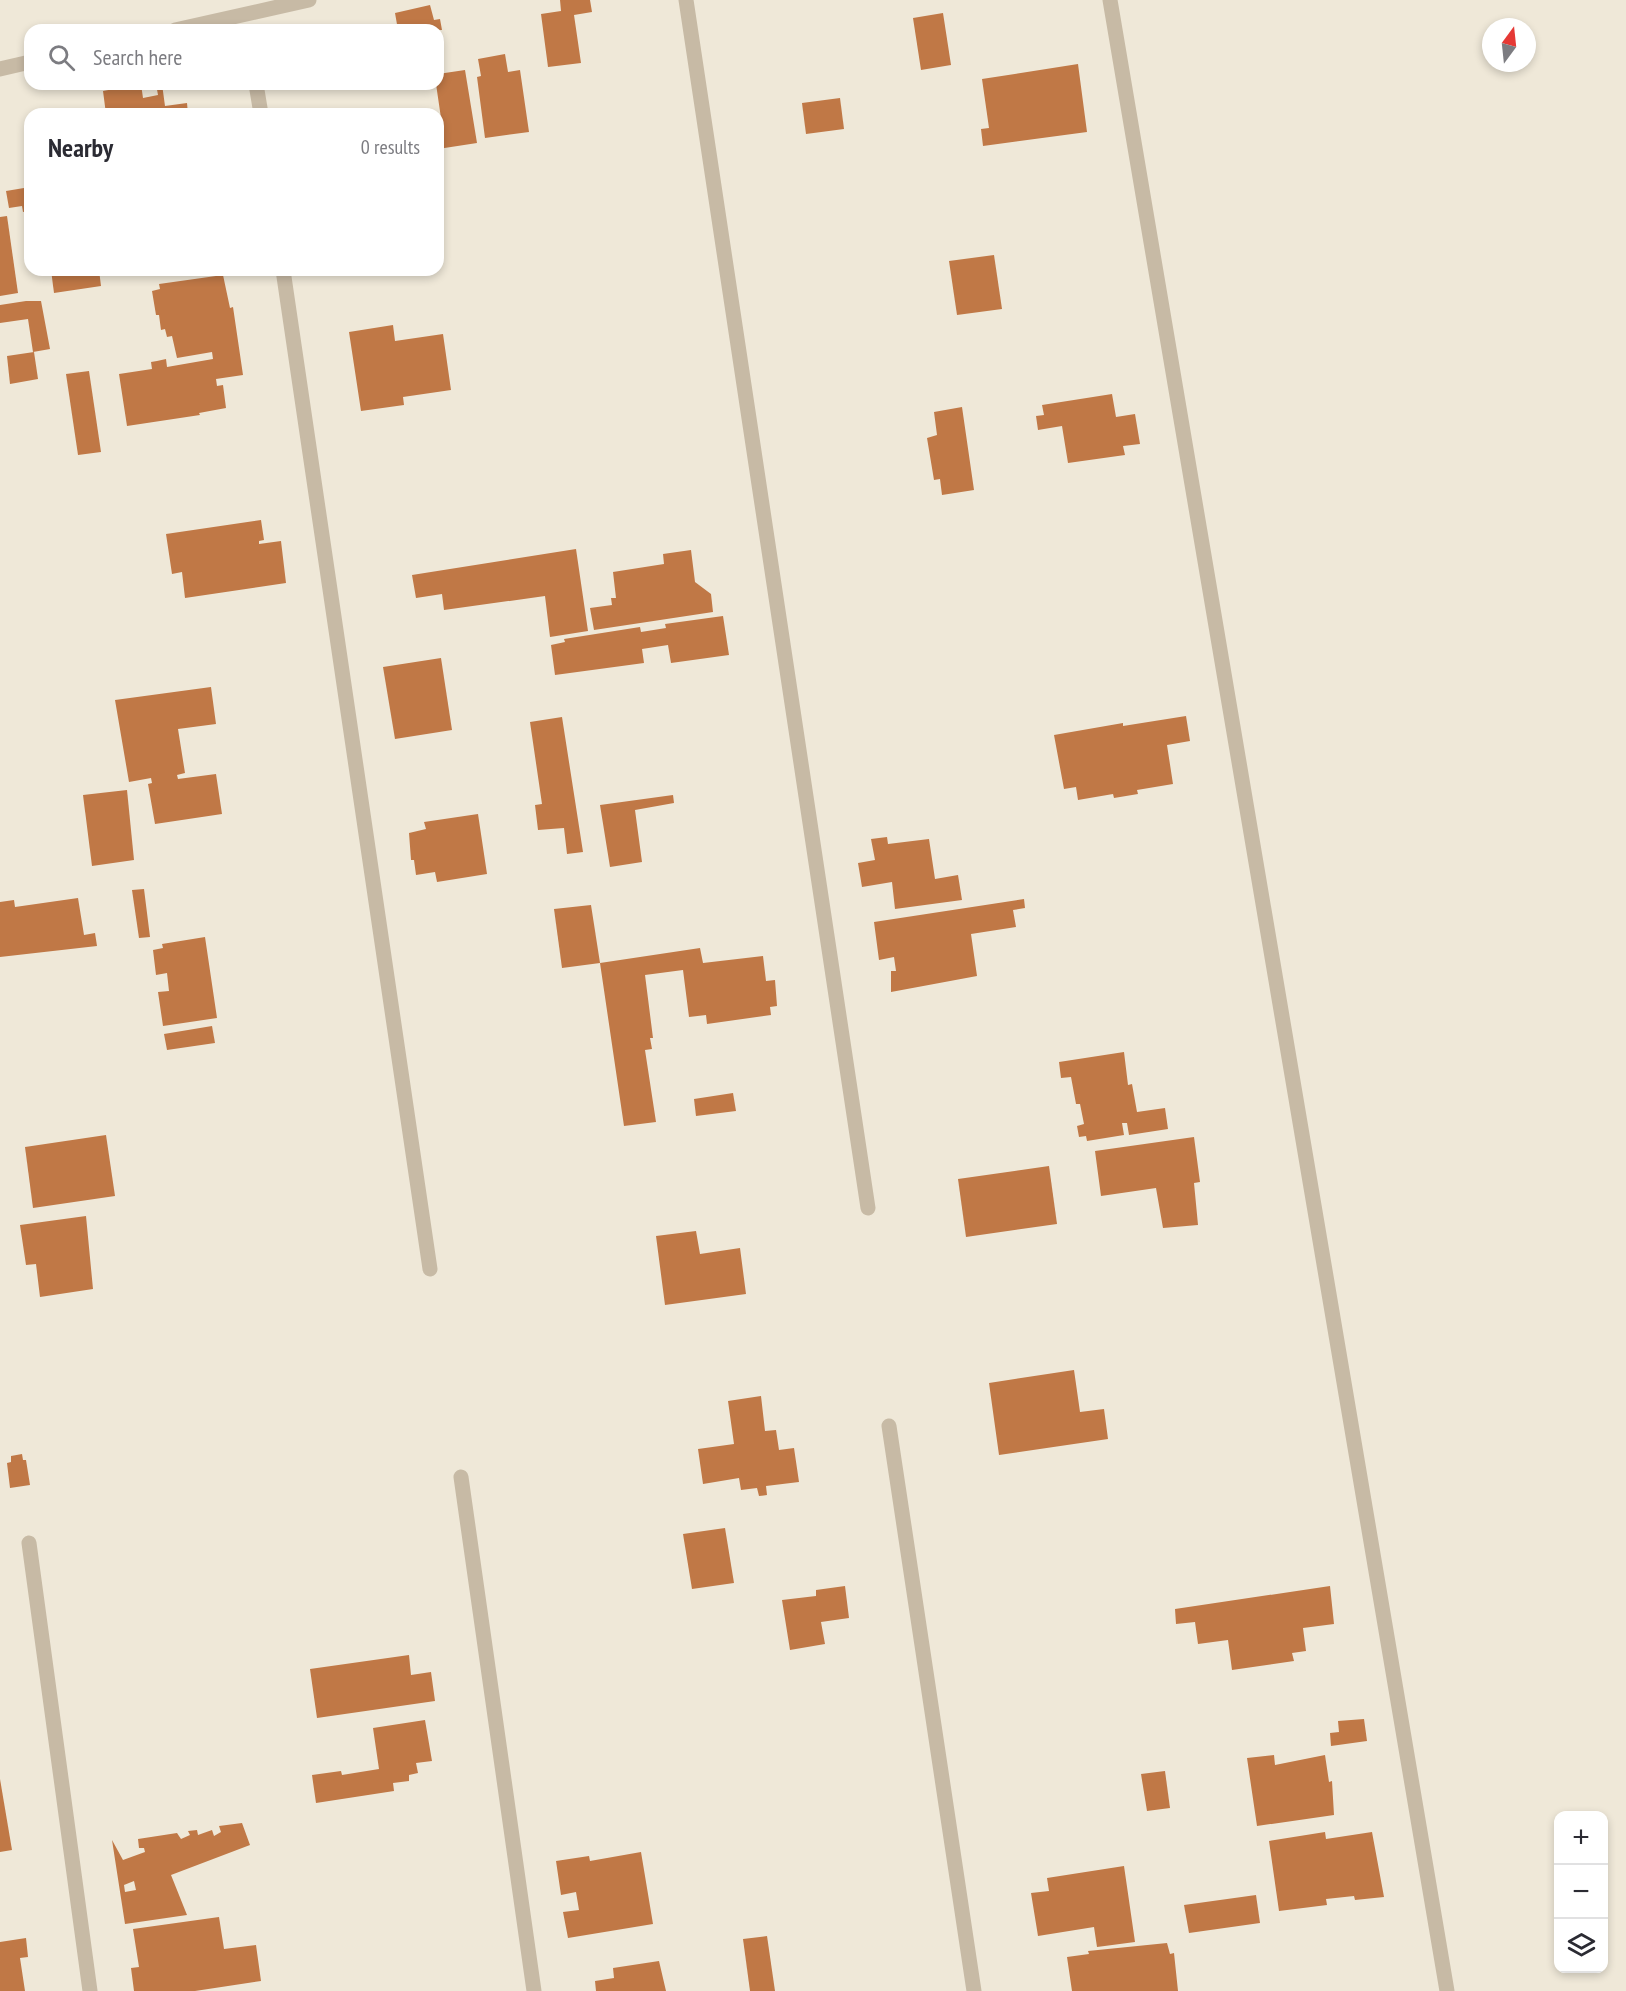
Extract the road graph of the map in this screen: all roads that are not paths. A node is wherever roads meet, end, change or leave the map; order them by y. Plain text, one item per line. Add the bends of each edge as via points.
1 (309, 0) edge
2 (686, 0) edge
3 (1110, 0) edge
4 (246, 14) junction
5 (202, 24) edge
6 (247, 24) edge
7 (24, 63) edge
8 (0, 69) edge
9 (257, 90) edge
10 (260, 108) edge
11 (285, 276) edge
12 (868, 1208) dead end
13 (430, 1269) dead end
14 (889, 1426) dead end
15 (461, 1476) dead end
16 (29, 1543) dead end
17 (90, 1991) edge
18 (534, 1991) edge
19 (974, 1991) edge
20 (1447, 1991) edge

1 - 4 street
2 - 12 street
3 - 20 street
4 - 5 street
4 - 6 street
7 - 8 street
9 - 10 street
11 - 13 street
14 - 19 street
15 - 18 street
16 - 17 street

